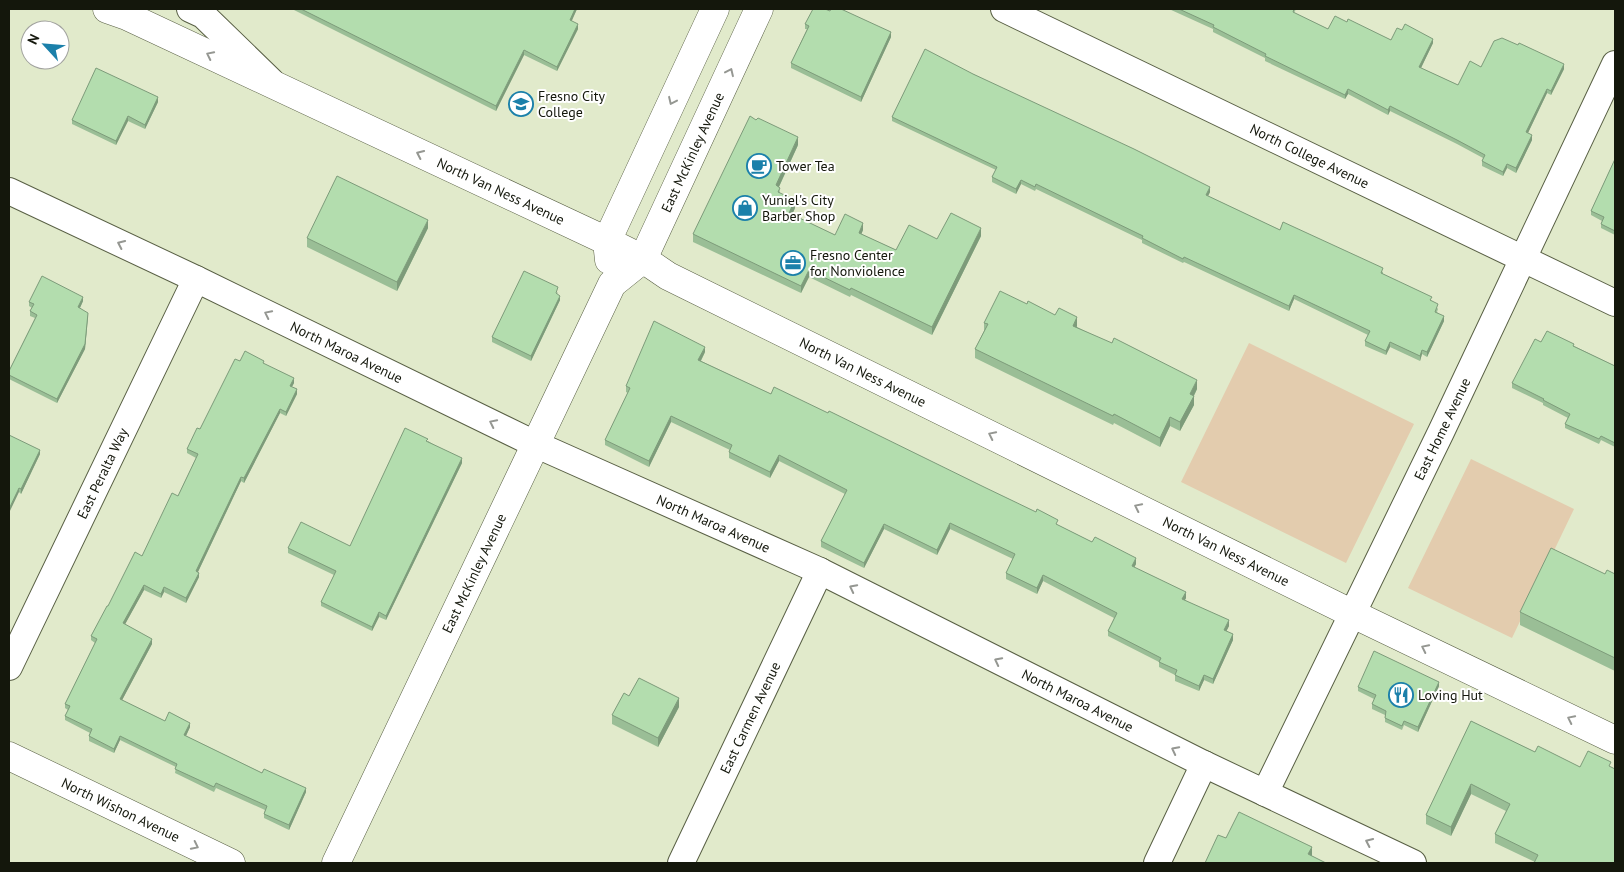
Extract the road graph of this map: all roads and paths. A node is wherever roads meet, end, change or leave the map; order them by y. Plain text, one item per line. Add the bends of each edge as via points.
1 (107, 9) edge
2 (190, 9) edge
3 (715, 9) edge
4 (759, 9) edge
5 (1004, 9) edge
6 (1615, 64) edge
7 (279, 88) junction
8 (9, 191) edge
9 (607, 241) junction
10 (643, 259) junction
11 (1524, 259) junction
12 (196, 279) junction
13 (612, 284) junction
14 (1615, 303) edge
15 (537, 445) junction
16 (820, 571) junction
17 (1353, 614) junction
18 (9, 668) edge
19 (1615, 740) edge
20 (9, 756) edge
21 (1204, 764) junction
22 (1265, 793) junction
23 (231, 863) edge
24 (336, 863) edge
25 (680, 863) edge
26 (1157, 863) edge
27 (1413, 863) edge

7 -> 1 main road, North Van Ness Avenue
2 - 7 street via 203,15
3 -> 9 main road
10 -> 4 main road, East McKinley Avenue
5 - 11 street, North College Avenue
6 - 11 street, East Home Avenue
9 -> 7 main road, North Van Ness Avenue
12 -> 8 street, North Maroa Avenue
9 - 10 main road, North Van Ness Avenue
9 - 13 main road
10 - 13 main road, East McKinley Avenue
17 -> 10 main road, North Van Ness Avenue via 668,276
11 - 14 street, North College Avenue
11 - 17 street, East Home Avenue
15 -> 12 street, North Maroa Avenue
12 - 18 street, East Peralta Way
13 - 15 main road, East McKinley Avenue
15 - 16 street, North Maroa Avenue
15 - 24 main road, East McKinley Avenue
21 -> 16 street, North Maroa Avenue
16 - 25 street, East Carmen Avenue
19 -> 17 main road, North Van Ness Avenue
17 - 22 street, East Home Avenue
20 -> 23 main road, North Wishon Avenue
21 - 22 street, North Maroa Avenue
21 - 26 street
27 -> 22 street, North Maroa Avenue

